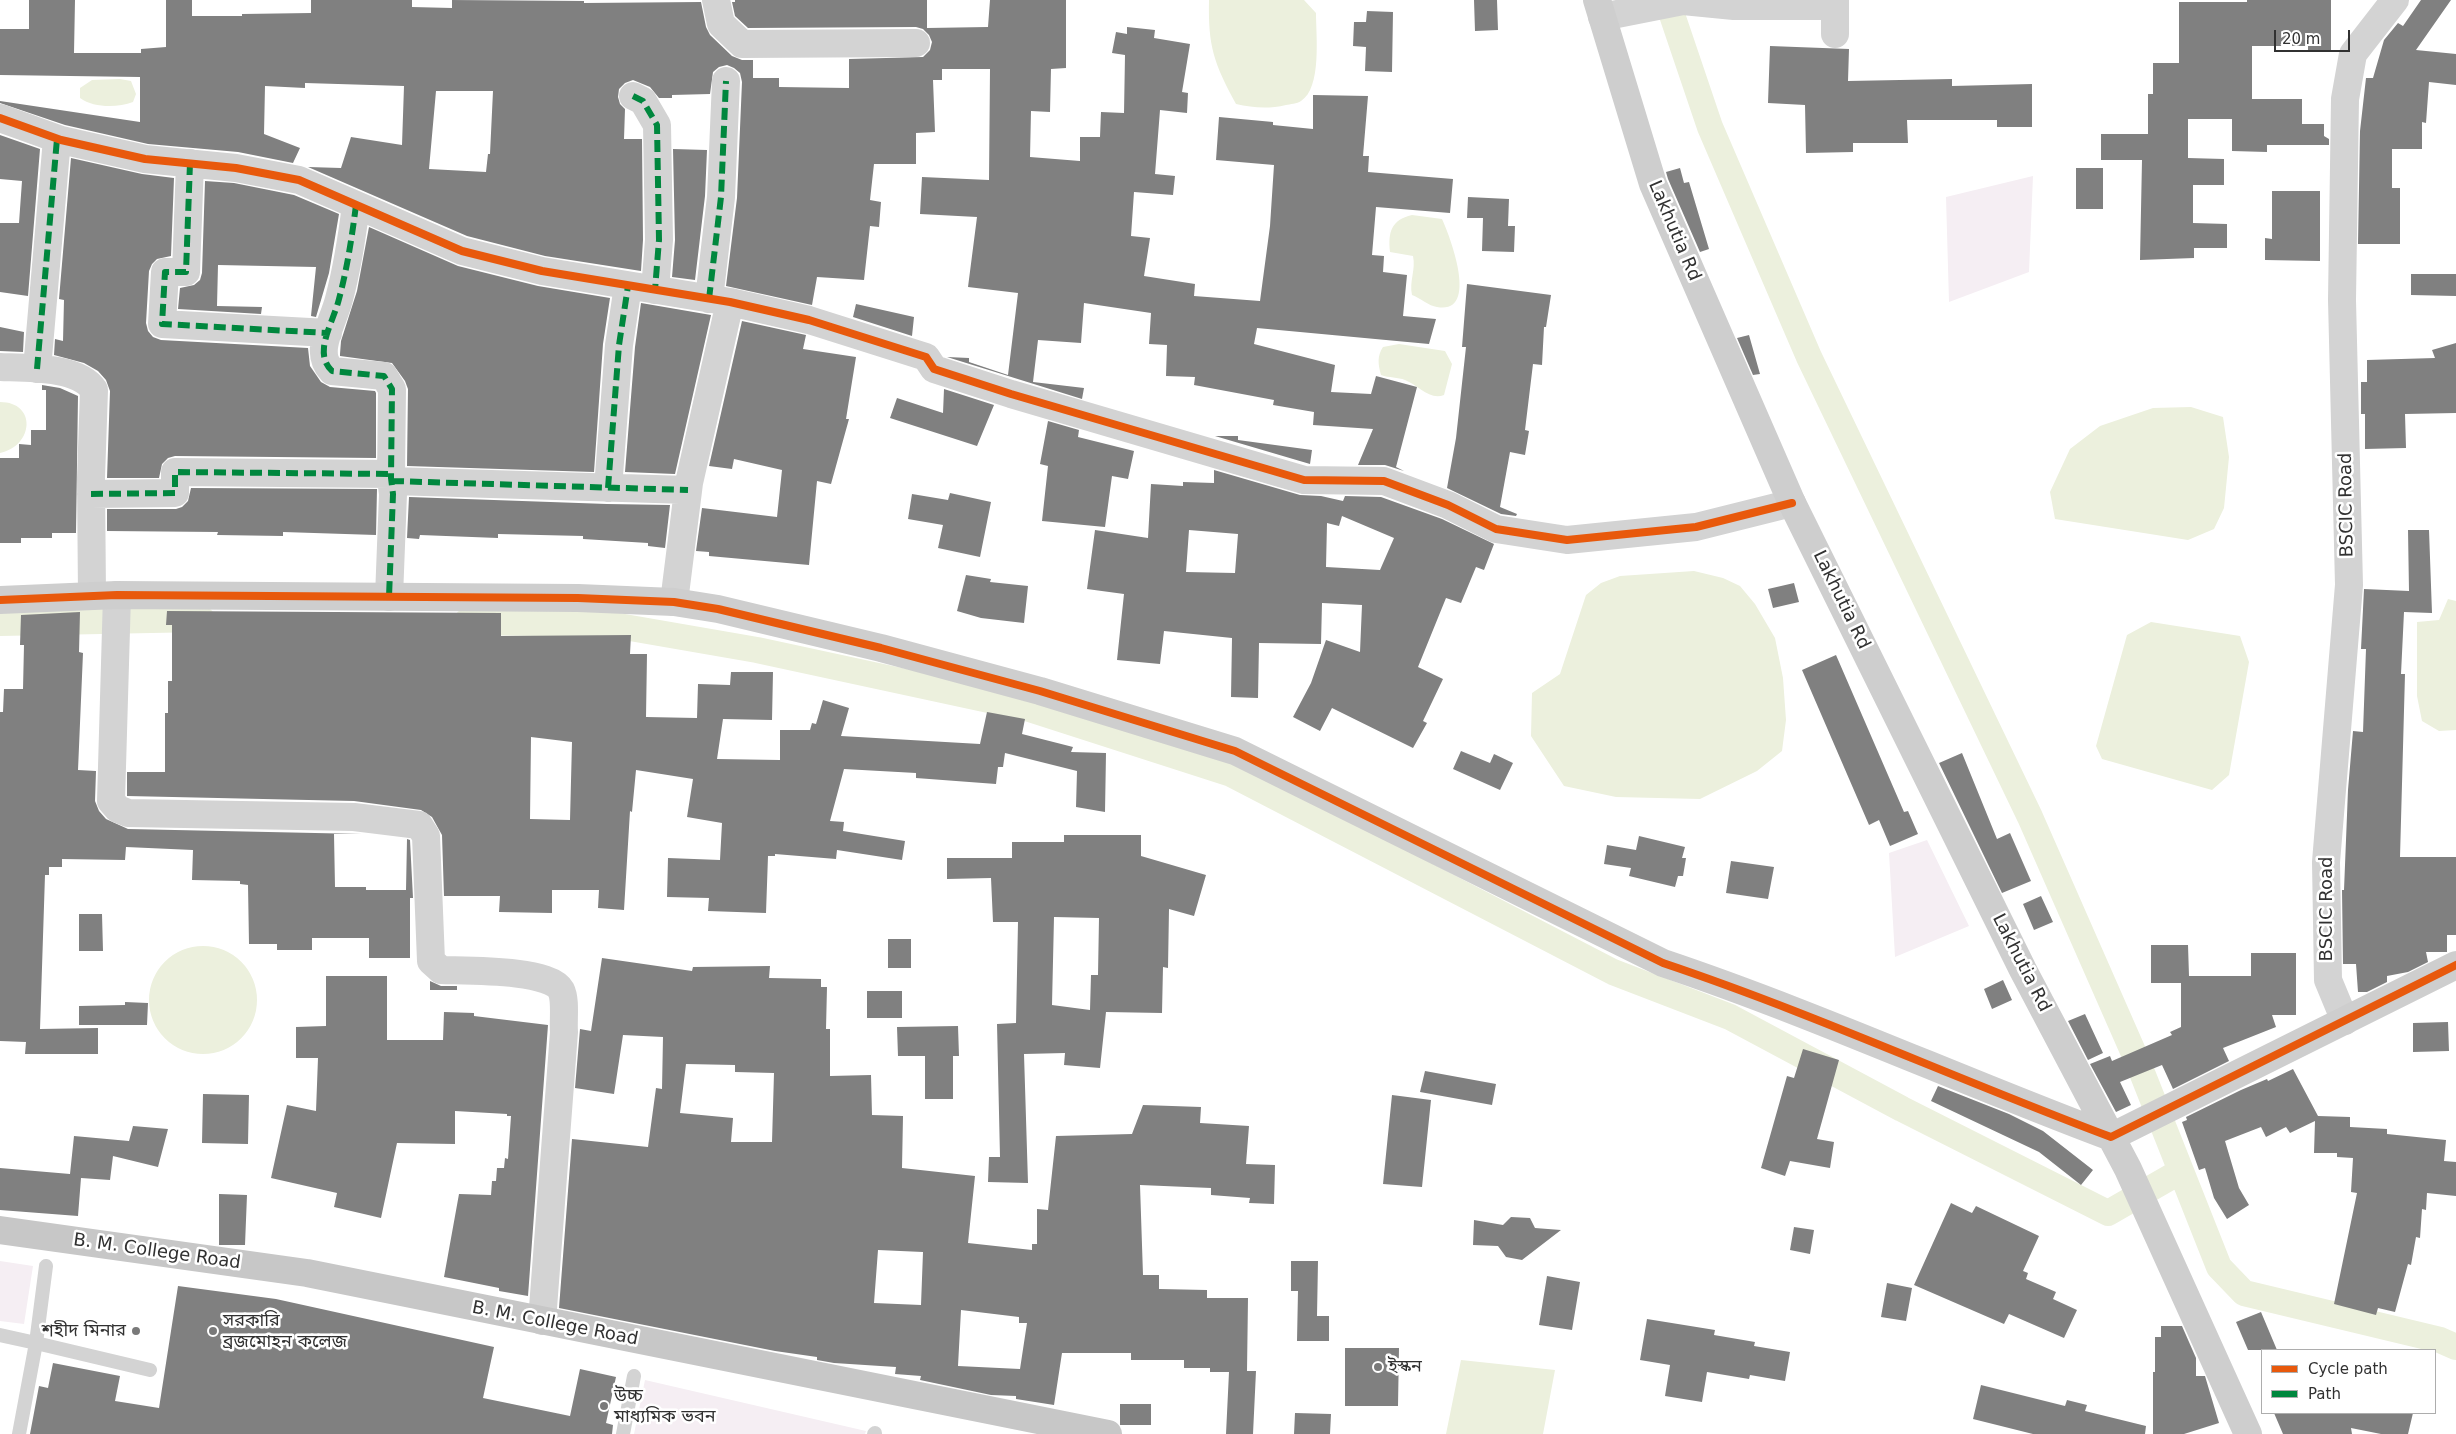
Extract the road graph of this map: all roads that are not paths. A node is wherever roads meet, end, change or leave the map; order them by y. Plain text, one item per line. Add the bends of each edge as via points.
1 (716, 0) edge
2 (2395, 0) edge
3 (1683, 1) edge
4 (1835, 3) edge
5 (1600, 8) edge
6 (1834, 34) dead end
7 (916, 43) dead end
8 (726, 81) dead end
9 (633, 96) dead end
10 (0, 118) edge
11 (57, 139) junction
12 (190, 163) junction
13 (356, 205) junction
14 (628, 286) junction
15 (655, 290) junction
16 (719, 301) junction
17 (328, 333) junction
18 (0, 367) edge
19 (37, 369) junction
20 (392, 478) junction
21 (608, 488) junction
22 (688, 490) junction
23 (91, 494) junction
24 (1792, 503) junction
25 (104, 595) junction
26 (388, 597) junction
27 (0, 600) edge
28 (674, 602) junction
29 (2456, 965) edge
30 (2345, 1021) junction
31 (2121, 1132) junction
32 (0, 1230) edge
33 (46, 1266) dead end
34 (542, 1322) junction
35 (0, 1336) edge
36 (36, 1343) junction
37 (150, 1370) dead end
38 (634, 1376) dead end
39 (19, 1434) edge
40 (623, 1434) edge
41 (1108, 1434) edge
42 (2248, 1434) edge

1 - 7 street via 721,24 742,44
2 - 30 street, BSCIC Road via 2353,54 2344,99 2342,300 2349,585 2326,862 2328,980
3 - 4 street via 1734,6
3 - 5 street
4 - 6 street
5 - 24 street, Lakhutia Rd via 1653,184
8 - 16 street
9 - 15 street via 643,101 657,125 659,240
10 - 11 street
11 - 12 street via 145,159
11 - 19 street
12 - 13 street via 290,178
12 - 17 street via 186,272 165,272 162,324
13 - 14 street via 462,251 542,271
13 - 17 street via 339,299
14 - 15 street
14 - 21 street via 619,345
15 - 16 street
16 - 22 street
16 - 24 street via 809,320 926,357 934,369 1011,394 1304,480 1384,481 1448,505 1496,529 1567,540 1696,527
17 - 20 street via 324,346 326,366 332,371 384,376 392,388
18 - 19 street
19 - 23 street via 69,373 94,390
20 - 21 street
20 - 23 street via 175,472 175,493
20 - 26 street
21 - 22 street
22 - 28 street
23 - 25 street
24 - 31 street, Lakhutia Rd via 2023,970
25 - 26 street
25 - 27 street
25 - 34 street via 116,643 111,801 118,809 128,813 354,817 419,825 426,836 431,961 441,970 537,976 554,981 562,991 564,1032
26 - 28 street
28 - 31 street via 727,611 881,648 1040,691 1235,751 1664,963 1728,984 1876,1042 2012,1100
29 - 30 street
30 - 31 street
31 - 42 street, Lakhutia Rd via 2133,1180
32 - 34 main road, B. M. College Road via 307,1273
33 - 36 lane
34 - 41 main road, B. M. College Road
35 - 36 lane
36 - 37 lane
36 - 39 lane
38 - 40 lane

